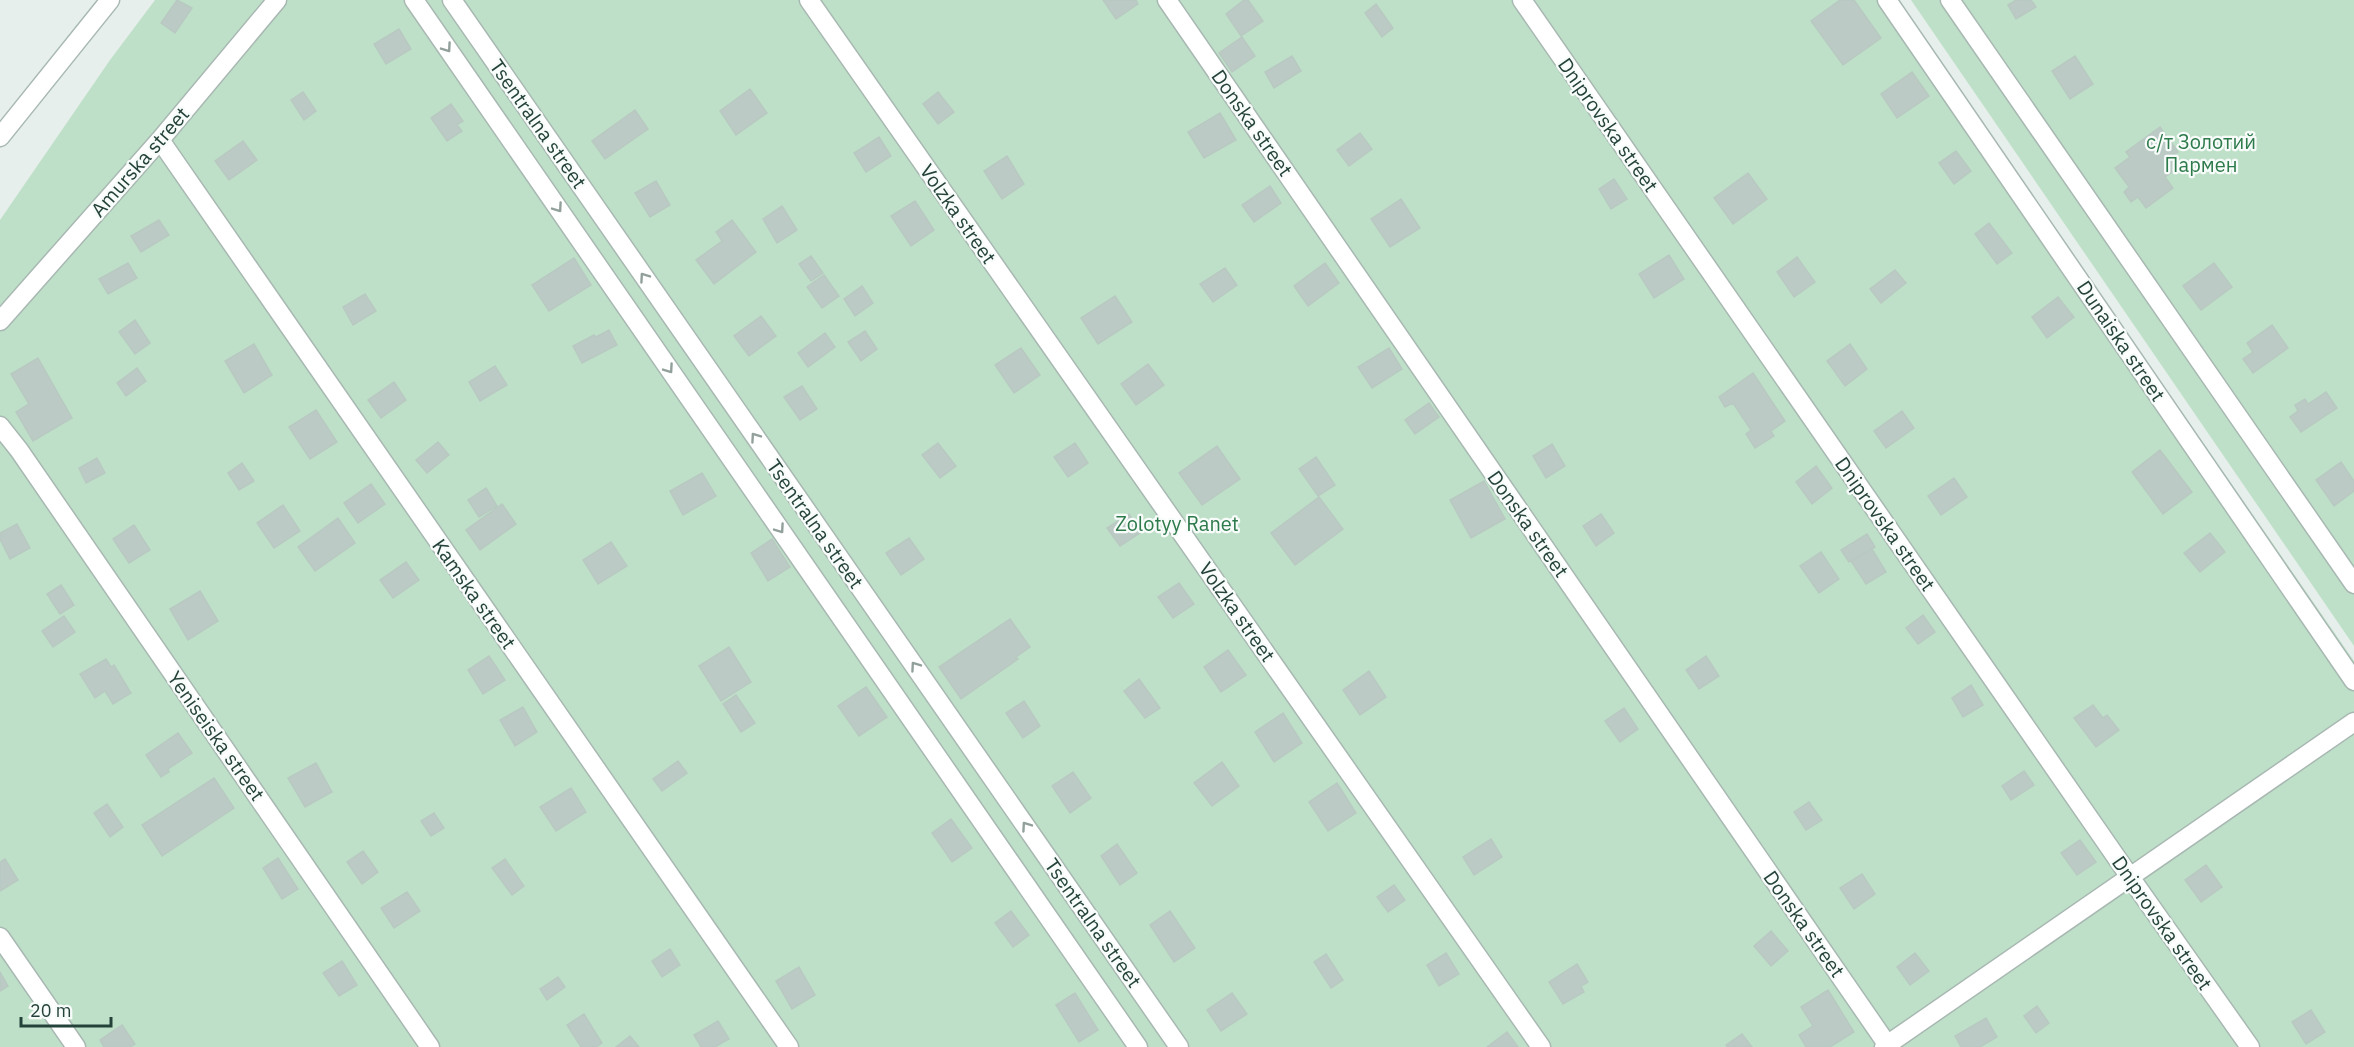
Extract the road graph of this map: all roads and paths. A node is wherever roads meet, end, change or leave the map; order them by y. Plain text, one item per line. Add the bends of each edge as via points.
1 (110, 0) edge
2 (277, 0) edge
3 (414, 0) edge
4 (452, 0) edge
5 (809, 0) edge
6 (1167, 0) edge
7 (1522, 0) edge
8 (1887, 0) edge
9 (1950, 0) edge
10 (0, 137) edge
11 (160, 140) junction
12 (0, 321) edge
13 (0, 426) edge
14 (2354, 584) edge
15 (2354, 681) edge
16 (2354, 722) edge
17 (2130, 877) junction
18 (0, 937) edge
19 (1887, 1046) edge
20 (76, 1047) edge
21 (430, 1047) edge
22 (789, 1047) edge
23 (1138, 1047) edge
24 (1179, 1047) edge
25 (1541, 1047) edge
26 (2250, 1047) edge

1 - 10 street
2 - 11 street, Amurska street
3 -> 23 street, Tsentralna street
24 -> 4 street, Tsentralna street
5 - 25 street, Volzka street
6 - 19 street, Donska street
7 - 17 street, Dniprovska street
8 - 15 street, Dunaiska street
9 - 14 street
11 - 12 street, Amurska street
11 - 22 street, Kamska street
13 - 21 street, Yeniseiska street
16 - 17 street
17 - 19 street
17 - 26 street, Dniprovska street
18 - 20 street

